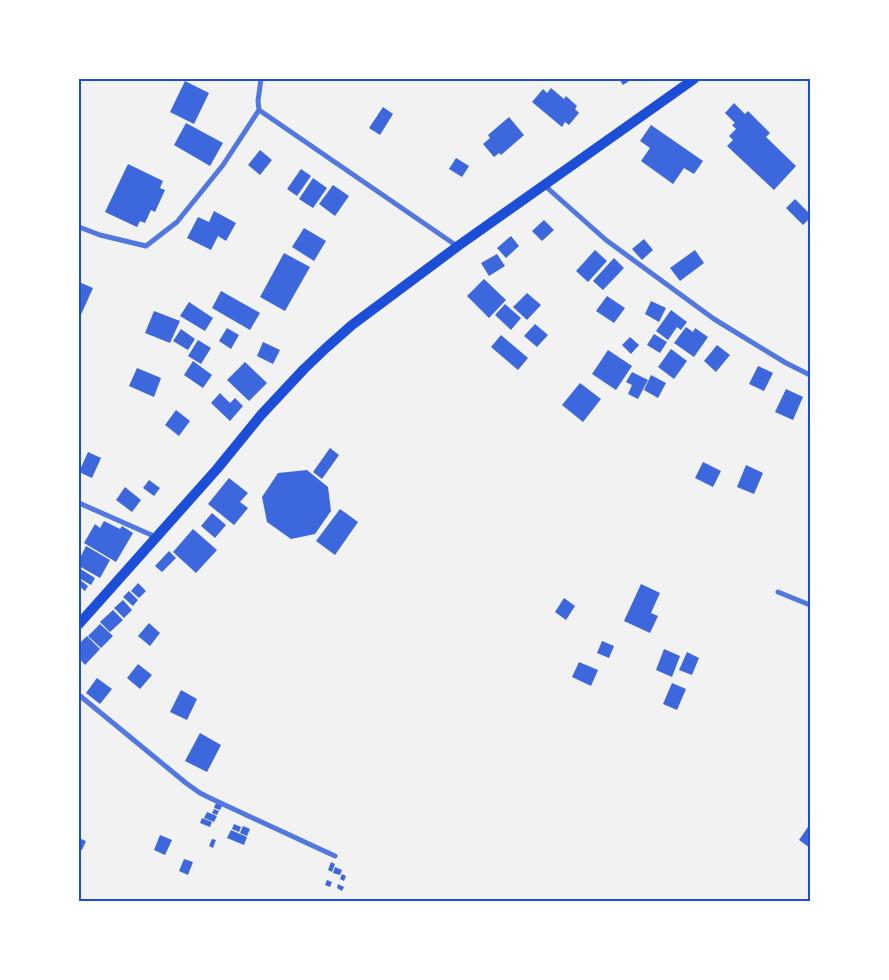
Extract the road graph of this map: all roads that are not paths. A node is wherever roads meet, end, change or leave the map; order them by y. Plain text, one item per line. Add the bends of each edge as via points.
1 (261, 79) edge
2 (694, 79) edge
3 (259, 110) junction
4 (544, 184) junction
5 (79, 227) edge
6 (458, 246) junction
7 (810, 375) edge
8 (79, 503) edge
9 (156, 537) junction
10 (778, 592) dead end
11 (810, 605) edge
12 (79, 624) edge
13 (79, 695) edge
14 (335, 856) dead end

1 - 3 street
2 - 4 main road
3 - 5 street via 218,172 177,222 146,246
3 - 6 street
4 - 6 main road
4 - 7 street via 606,240 714,319 786,364
6 - 9 main road via 352,325 304,368
8 - 9 street
9 - 12 main road
10 - 11 street
13 - 14 street via 200,793

